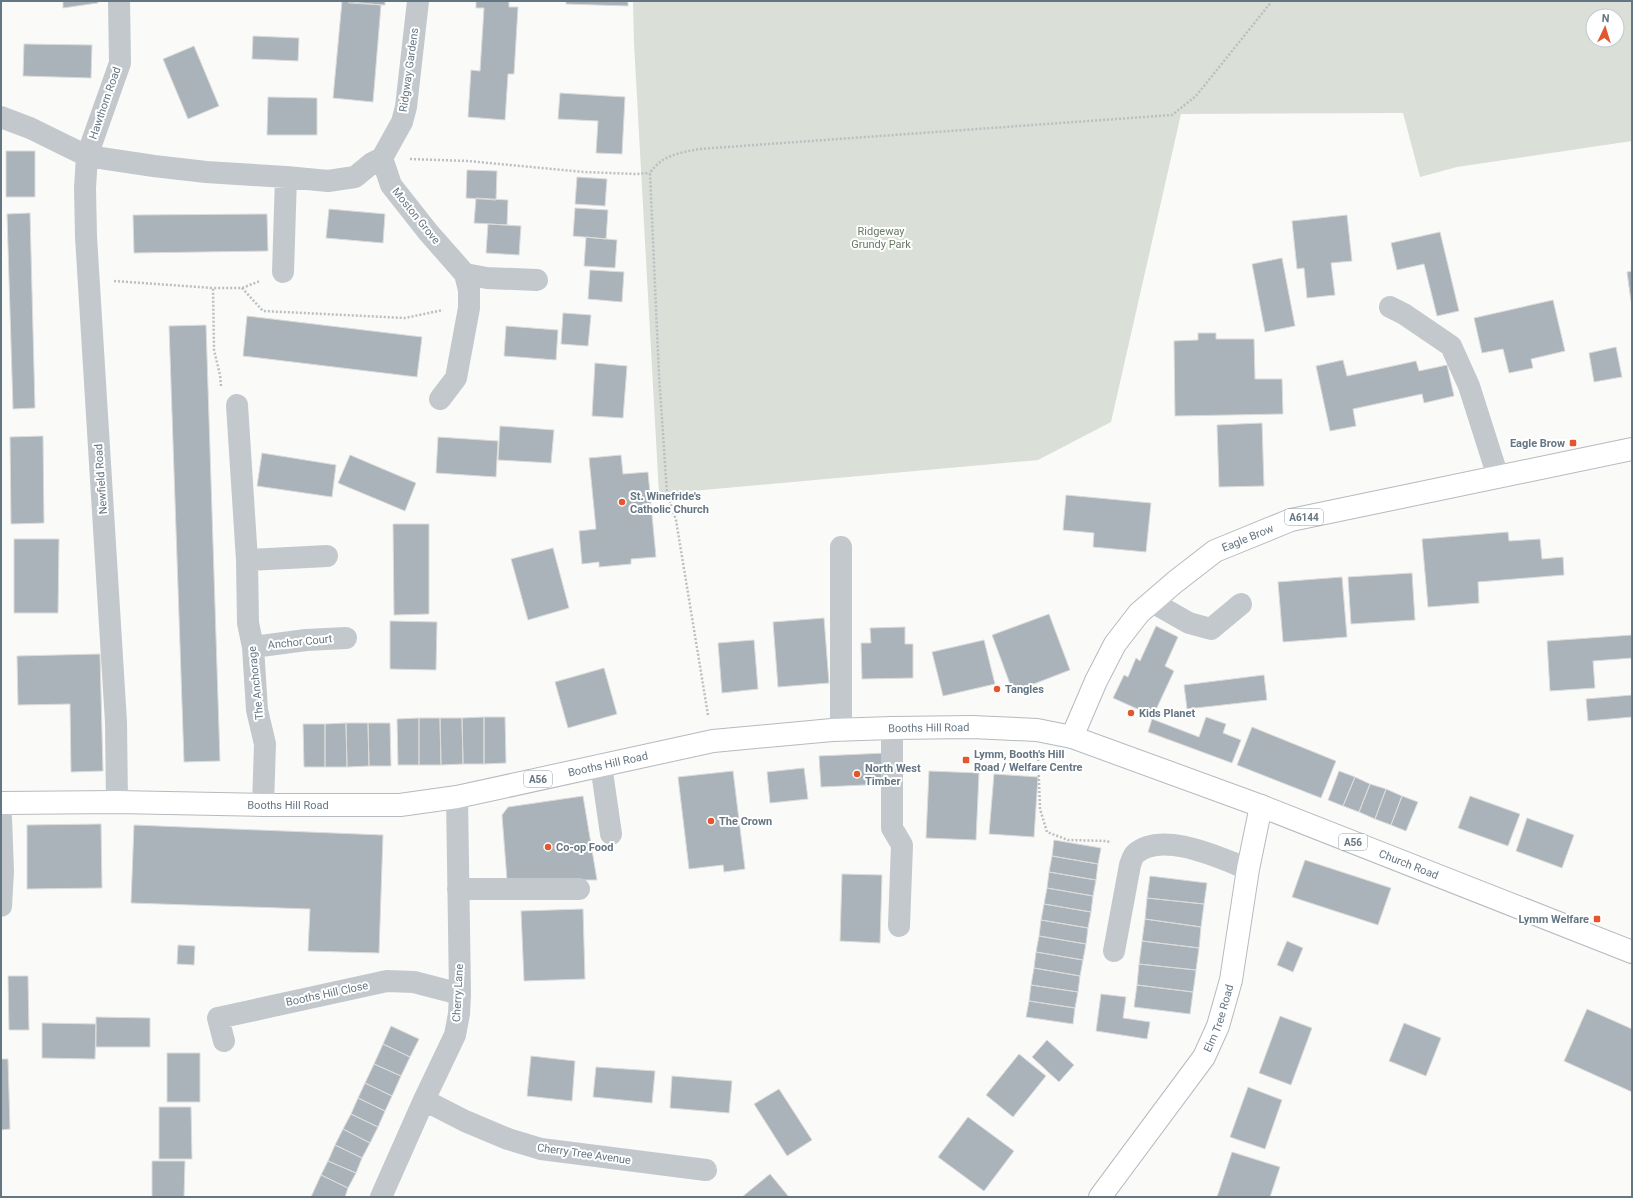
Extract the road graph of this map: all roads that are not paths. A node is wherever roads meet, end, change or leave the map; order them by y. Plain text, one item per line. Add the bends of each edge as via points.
1 (119, 1) edge
2 (418, 1) edge
3 (1, 117) edge
4 (87, 156) junction
5 (382, 158) junction
6 (286, 177) junction
7 (283, 272) road end
8 (464, 274) junction
9 (537, 280) dead end
10 (1390, 307) dead end
11 (440, 399) dead end
12 (237, 405) road end
13 (1632, 449) edge
14 (1498, 477) junction
15 (842, 547) dead end
16 (327, 556) dead end
17 (247, 560) junction
18 (1152, 602) junction
19 (1241, 604) dead end
20 (346, 638) dead end
21 (253, 648) junction
22 (892, 728) junction
23 (841, 730) junction
24 (1072, 736) junction
25 (602, 765) junction
26 (457, 797) junction
27 (117, 802) junction
28 (1, 803) edge
29 (263, 805) junction
30 (1261, 806) junction
31 (1, 818) edge
32 (611, 834) dead end
33 (1248, 869) junction
34 (458, 889) junction
35 (579, 889) dead end
36 (1, 906) edge
37 (899, 926) dead end
38 (1114, 951) dead end
39 (1632, 952) edge
40 (460, 994) junction
41 (224, 1041) dead end
42 (424, 1100) junction
43 (706, 1170) dead end
44 (381, 1197) edge
45 (1100, 1197) edge

1 - 4 street, Hawthorn Road via 120,63
2 - 5 street, Ridgway Gardens via 406,107 402,122
3 - 4 street
4 - 6 street via 206,172
4 - 27 street, Newfield Road via 85,188 88,279 116,722
5 - 6 street via 355,177 328,181
5 - 8 street, Moston Grove via 391,185
6 - 7 street
8 - 9 street via 487,278
8 - 11 street, Moston Grove via 469,290 469,308 456,378
10 - 14 street via 1451,346 1469,386
12 - 17 street, The Anchorage
13 - 14 main road, Eagle Brow / A6144
14 - 18 main road, Eagle Brow / A6144 via 1291,520 1215,551
15 - 23 street
16 - 17 street
17 - 21 street, The Anchorage via 248,623
18 - 19 street via 1189,623 1211,629
18 - 24 main road, Eagle Brow / A6144 via 1139,613 1115,644
20 - 21 street, Anchor Court via 306,640
21 - 29 street, The Anchorage via 257,710 265,744
22 - 23 main road, Booths Hill Road / A56
22 - 24 main road, Booths Hill Road / A56 via 972,727 1037,730
22 - 37 street via 892,828 902,845
23 - 25 main road, Booths Hill Road / A56 via 713,741
24 - 30 main road, Church Road / A56
25 - 26 main road, Booths Hill Road / A56
25 - 32 street
26 - 29 main road, Booths Hill Road / A56 via 400,804
26 - 34 street, Cherry Lane
27 - 28 main road, Booths Hill Road / A56
27 - 29 main road, Booths Hill Road / A56
30 - 33 main road, Elm Tree Road
30 - 39 main road, Church Road / A56
31 - 36 street
33 - 38 street via 1191,848 1164,845 1148,847 1134,854
33 - 45 main road, Elm Tree Road via 1230,980 1218,1026 1204,1057
34 - 35 street
34 - 40 street, Cherry Lane
40 - 41 street, Booths Hill Close via 414,982 387,981 218,1018
40 - 42 street, Cherry Lane via 455,1035
42 - 43 street, Cherry Tree Avenue via 508,1140 541,1149
42 - 44 street, Cherry Lane

